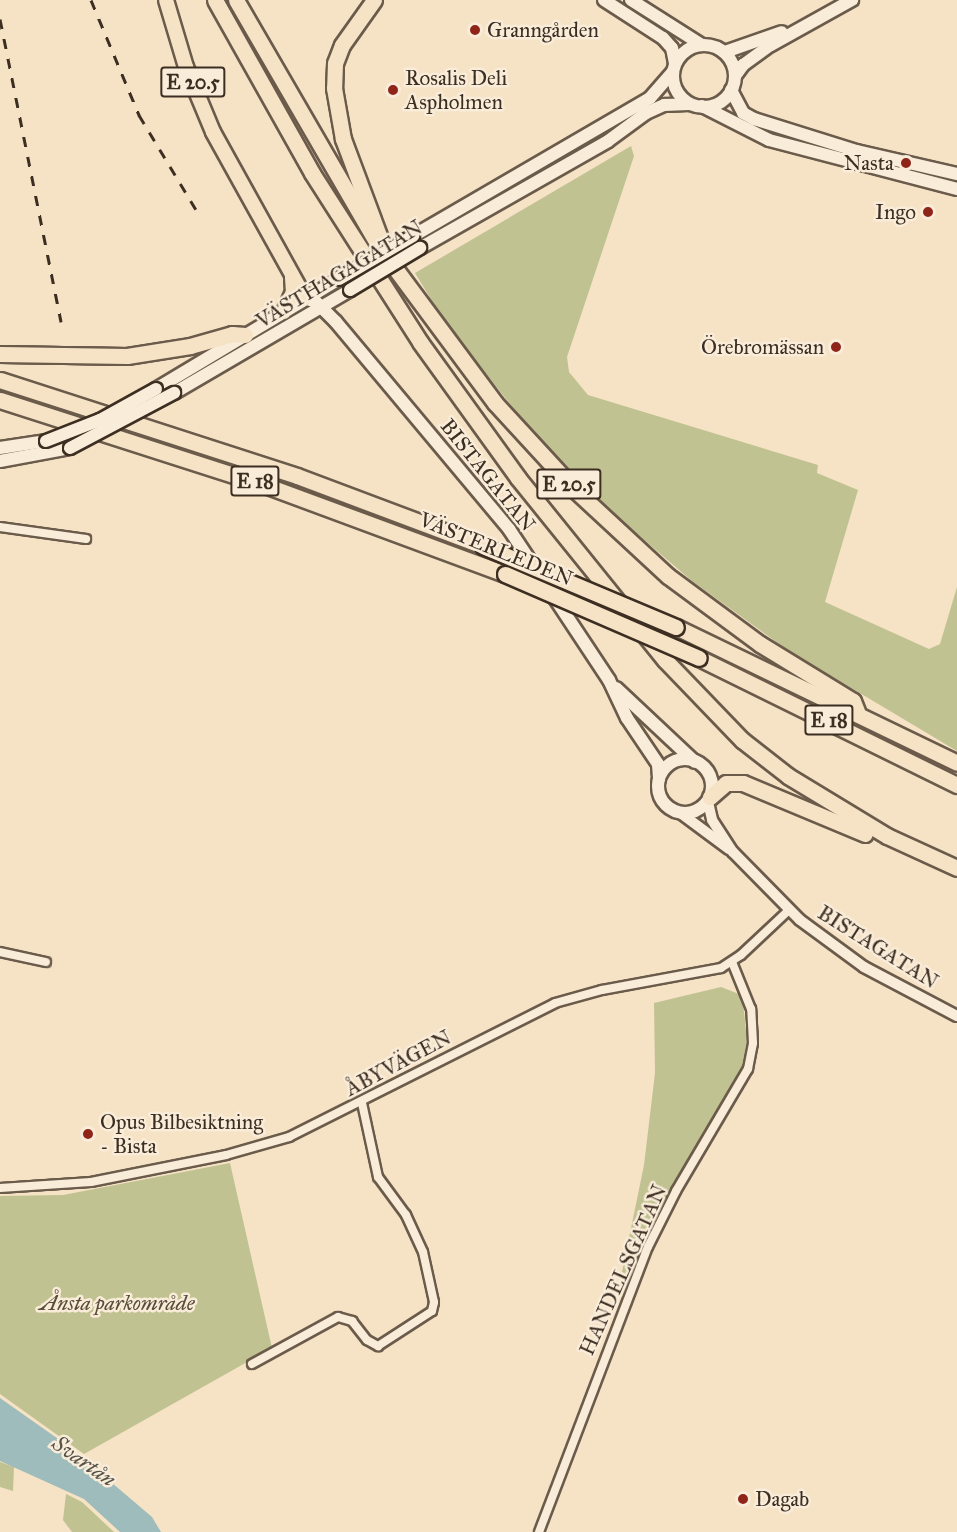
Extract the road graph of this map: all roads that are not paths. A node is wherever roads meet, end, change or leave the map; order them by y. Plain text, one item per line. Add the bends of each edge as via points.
1 (166, 0) edge
2 (215, 0) edge
3 (236, 0) edge
4 (374, 0) edge
5 (604, 0) edge
6 (631, 0) edge
7 (852, 0) edge
8 (811, 22) junction
9 (702, 45) junction
10 (725, 52) junction
11 (674, 67) junction
12 (735, 76) junction
13 (731, 90) junction
14 (689, 104) junction
15 (702, 106) junction
16 (887, 158) junction
17 (883, 173) junction
18 (957, 174) edge
19 (957, 189) edge
20 (380, 248) junction
21 (298, 301) junction
22 (320, 307) junction
23 (284, 312) joint
24 (244, 335) junction
25 (0, 354) edge
26 (0, 380) edge
27 (0, 400) edge
28 (0, 448) edge
29 (0, 462) edge
30 (0, 527) edge
31 (86, 539) dead end
32 (609, 680) junction
33 (857, 711) junction
34 (696, 763) junction
35 (957, 763) edge
36 (659, 779) junction
37 (957, 785) edge
38 (709, 800) junction
39 (679, 812) junction
40 (733, 852) junction
41 (929, 857) junction
42 (957, 868) edge
43 (789, 910) junction
44 (0, 952) edge
45 (46, 962) dead end
46 (732, 962) junction
47 (957, 1016) edge
48 (362, 1103) junction
49 (0, 1188) edge
50 (252, 1364) dead end
51 (539, 1532) edge

1 - 21 main road, E 20.5 via 186,67 213,132 292,276
2 - 41 highway, E 20.5 via 300,153 400,314 491,442 597,580 688,686 757,753 846,814
3 - 20 highway, E 20.5
4 - 20 highway, E 20.5 via 342,45 335,63 334,88 343,139 381,231
5 - 11 main road via 663,38 672,48
6 - 9 main road
7 - 8 main road
8 - 10 main road
8 - 12 main road via 748,61
9 - 10 main road
9 - 11 main road via 687,50
10 - 12 main road
11 - 14 main road via 675,88
11 - 21 main road, VÄSTHAGAGATAN, bridge via 650,98
12 - 13 main road
13 - 15 main road via 720,103
13 - 16 main road via 743,113 754,119
14 - 15 main road
14 - 22 main road, VÄSTHAGAGATAN, bridge via 664,105 646,113 608,141
15 - 17 main road via 769,141
16 - 17 main road
16 - 18 main road
17 - 19 main road
20 - 33 highway, E 20.5 via 495,403 602,517 714,612 853,701
21 - 22 main road, BISTAGATAN
21 - 23 main road
22 - 29 main road, VÄSTHAGAGATAN, bridge via 174,393 70,448
22 - 32 main road, BISTAGATAN via 484,497
23 - 24 main road, VÄSTHAGAGATAN
24 - 25 highway via 232,334 190,346 127,356
24 - 28 main road, VÄSTHAGAGATAN, bridge via 100,420 46,441
26 - 33 highway, VÄSTERLEDEN / E 18, bridge via 297,476 483,546 676,627
27 - 37 highway, VÄSTERLEDEN / E 18, bridge via 251,480 505,574 699,658
30 - 31 street
32 - 34 main road, BISTAGATAN
32 - 36 main road, BISTAGATAN via 627,718 658,764
33 - 35 highway, VÄSTERLEDEN / E 18
34 - 36 main road via 672,762
34 - 38 main road via 710,776
36 - 39 main road via 663,801
38 - 39 main road, E 20.5 via 696,810
38 - 40 street, BISTAGATAN via 712,820
38 - 41 highway, E 20.5 via 726,783 743,783
39 - 40 street, BISTAGATAN
40 - 43 street, BISTAGATAN
41 - 42 highway, E 20.5
43 - 46 street, ÅBYVÄGEN
43 - 47 street, BISTAGATAN via 864,967
44 - 45 street
46 - 48 street, ÅBYVÄGEN via 699,975 578,995 535,1011
46 - 51 street, HANDELSGATAN via 751,1009 753,1044 748,1069 676,1191 648,1247
48 - 49 street, ÅBYVÄGEN via 289,1137 226,1155 92,1182
48 - 50 street via 378,1177 406,1215 423,1252 434,1302 432,1311 378,1346 367,1340 352,1321 338,1317

